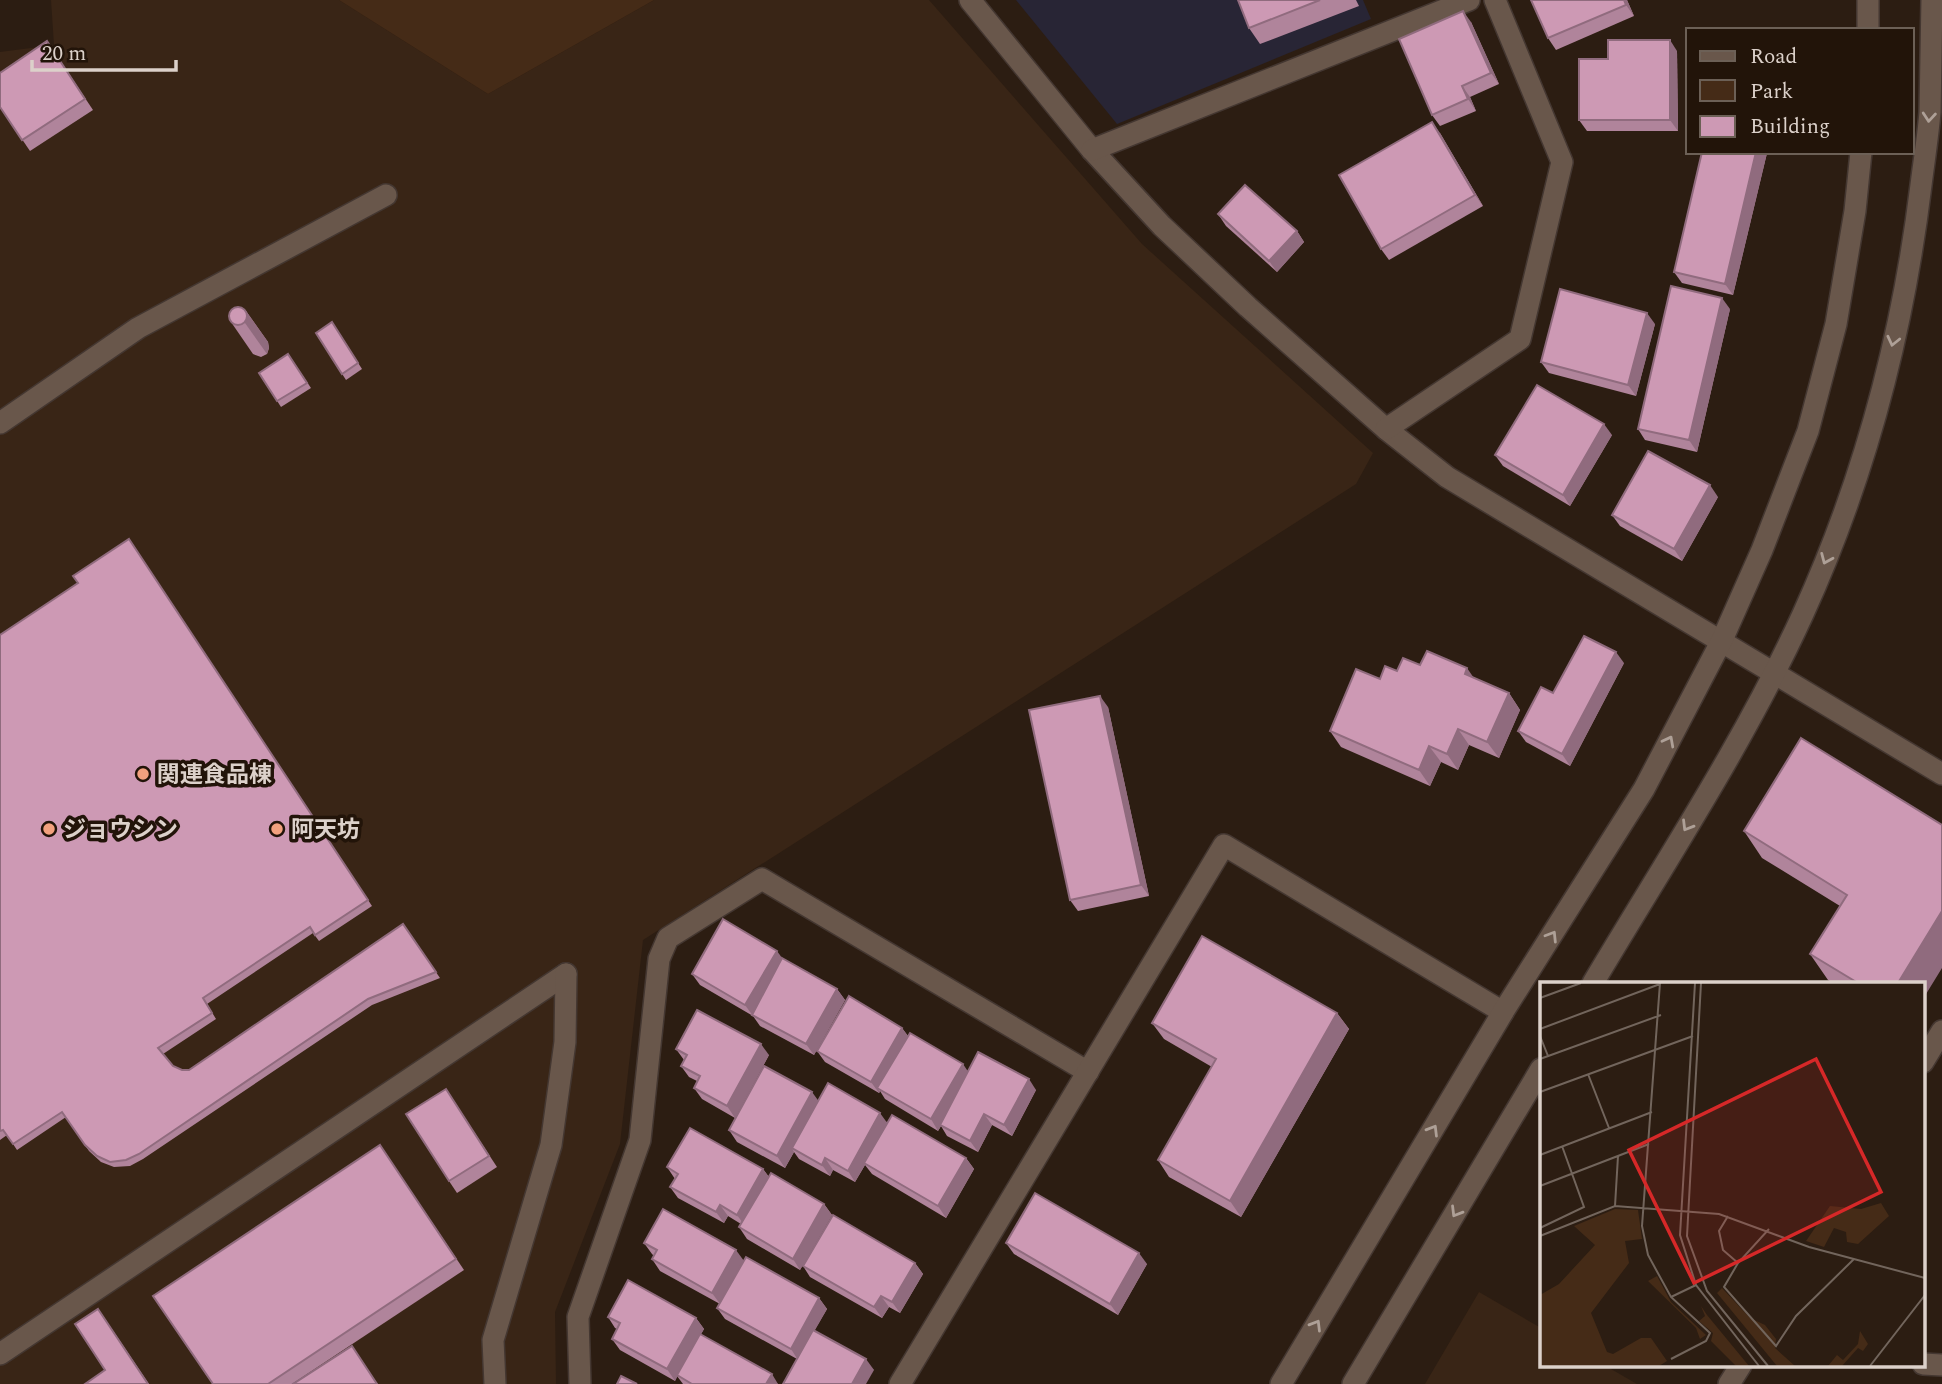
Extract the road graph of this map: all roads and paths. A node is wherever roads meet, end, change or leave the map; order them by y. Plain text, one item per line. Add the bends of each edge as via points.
1 (970, 0) edge
2 (1469, 0) edge
3 (1495, 0) edge
4 (1868, 0) edge
5 (1932, 0) edge
6 (1868, 28) edge
7 (1092, 150) junction
8 (1861, 154) edge
9 (386, 195) dead end
10 (0, 423) edge
11 (1386, 429) junction
12 (1722, 640) junction
13 (1774, 673) junction
14 (1942, 774) edge
15 (1594, 982) edge
16 (1503, 1013) junction
17 (1942, 1031) edge
18 (1924, 1060) edge
19 (1540, 1071) edge
20 (1088, 1072) junction
21 (0, 1354) edge
22 (1924, 1364) edge
23 (1942, 1365) edge
24 (1740, 1366) edge
25 (495, 1384) edge
26 (580, 1384) edge
27 (900, 1384) edge
28 (1281, 1384) edge
29 (1353, 1384) edge
30 (1729, 1384) edge

1 - 7 street
2 - 7 street
3 - 11 street via 1562,162 1520,339
4 - 6 street
5 -> 13 street via 1930,114 1913,248 1892,345 1833,544
7 - 11 street via 1162,226
8 - 12 street via 1836,324 1808,430
9 - 10 street via 138,328
11 - 12 street via 1447,477
12 - 13 street
16 -> 12 street via 1644,789
13 - 14 street
13 -> 15 street
16 - 20 street via 1224,845
28 -> 16 street
17 - 18 street
19 -> 29 street
20 - 26 street via 762,879 668,938 659,959 640,1140 578,1317
20 - 27 street
21 - 25 street via 566,974 565,1042 551,1145 492,1340
22 - 23 street
24 - 30 street

